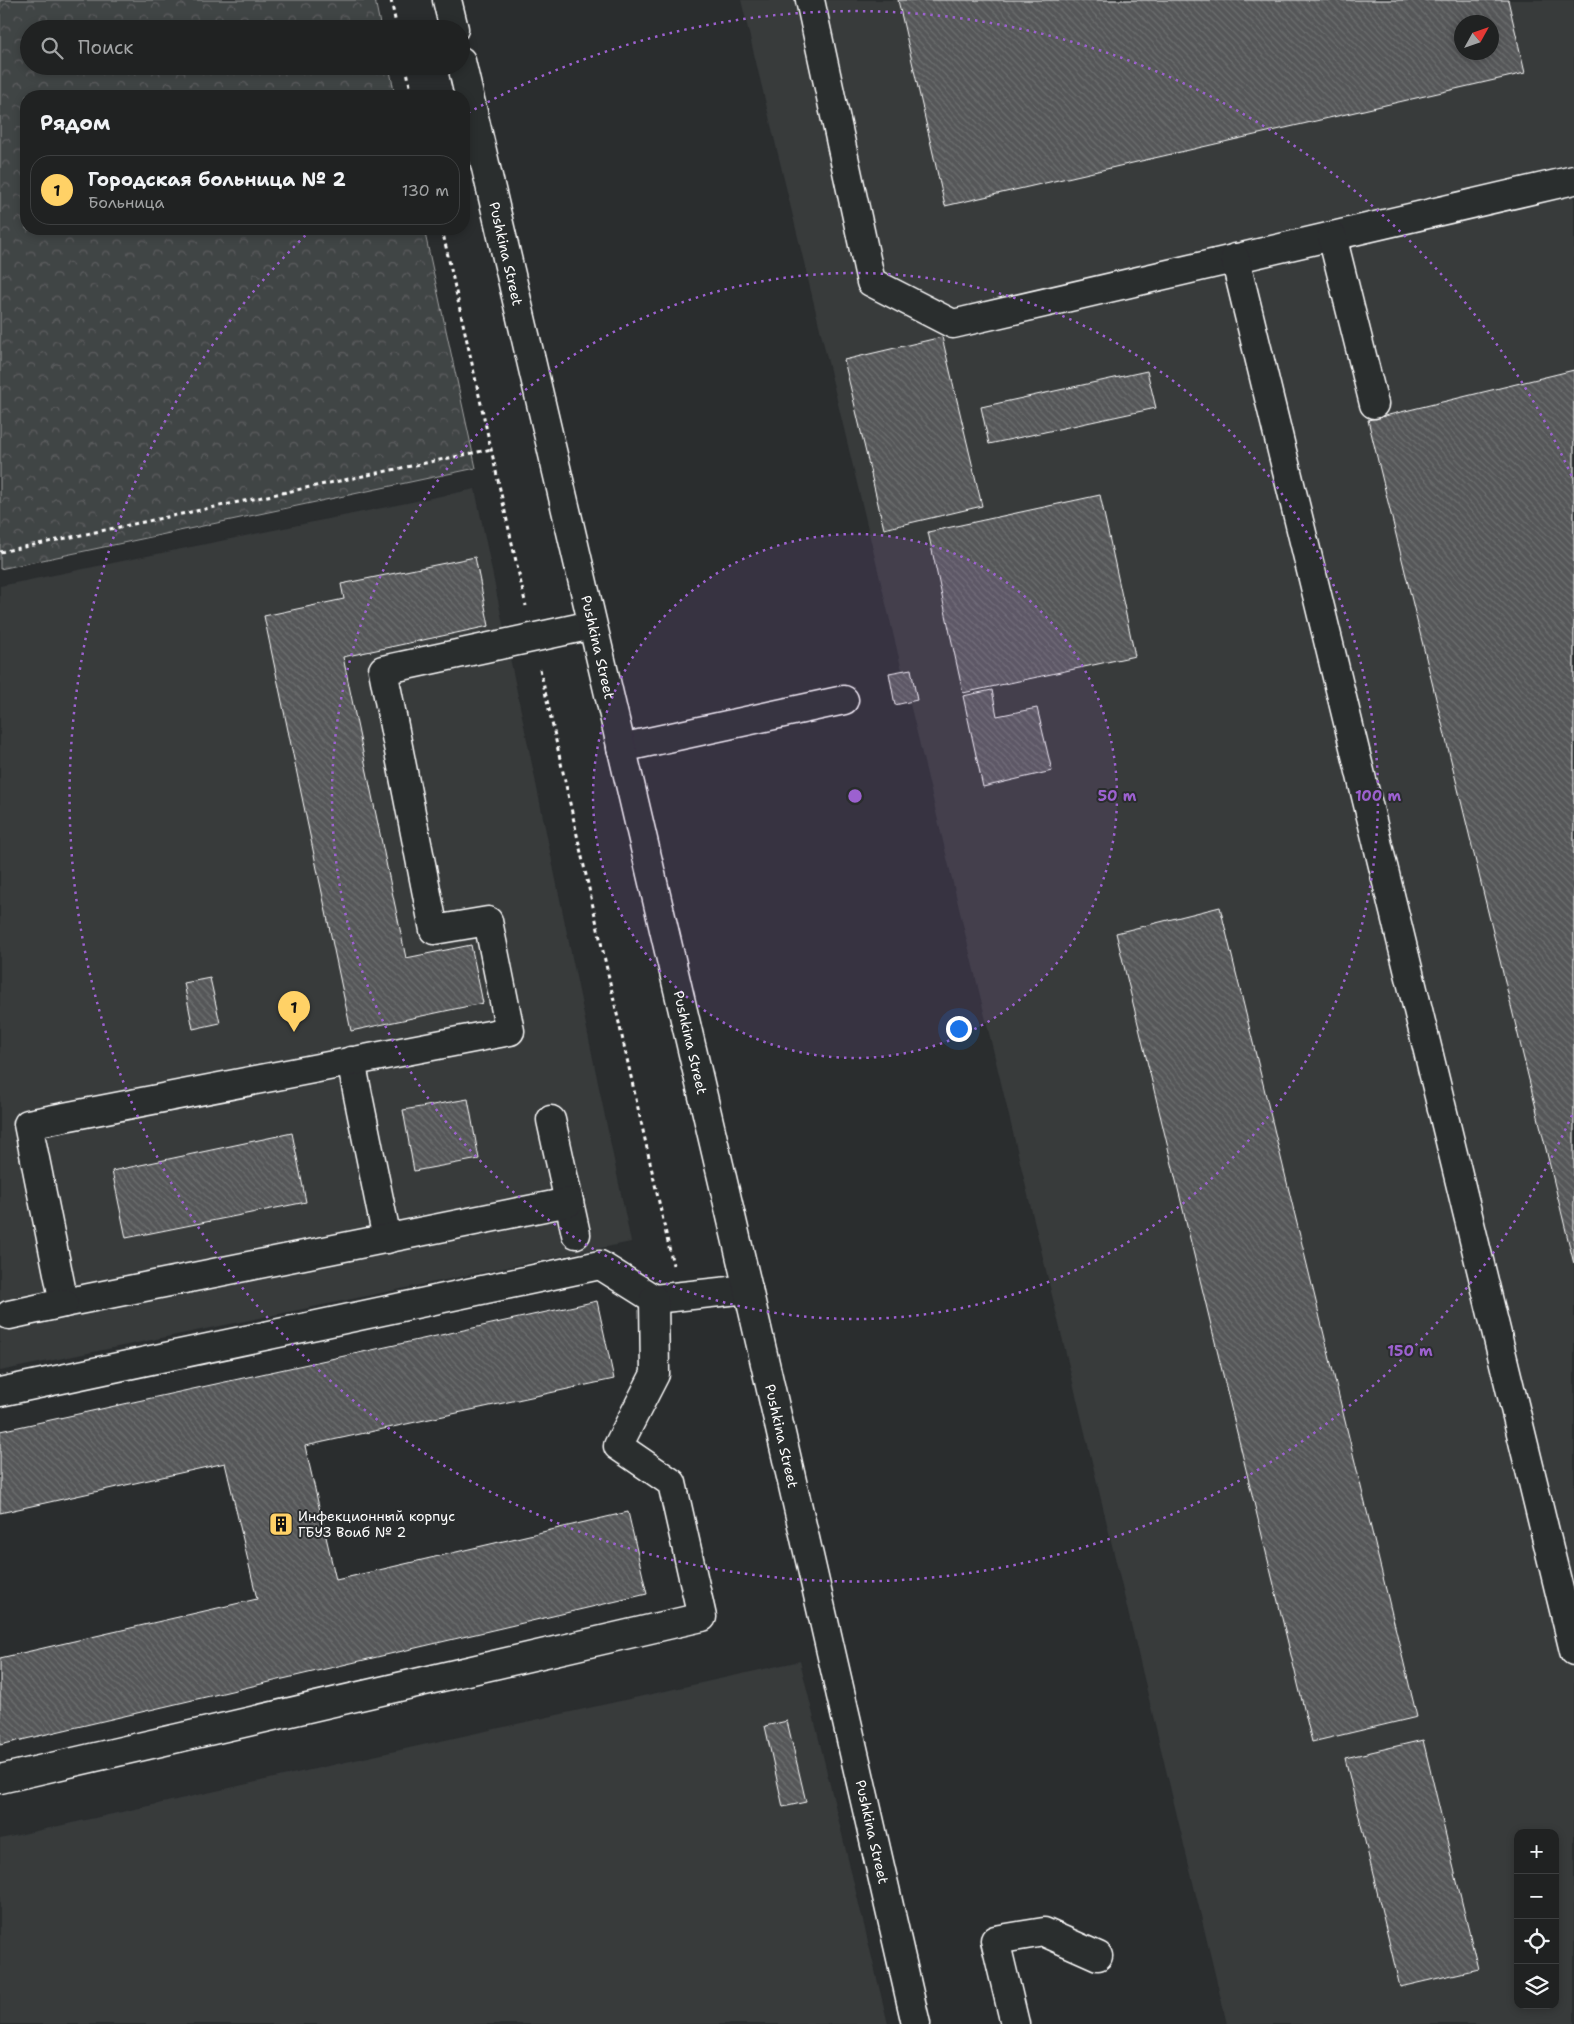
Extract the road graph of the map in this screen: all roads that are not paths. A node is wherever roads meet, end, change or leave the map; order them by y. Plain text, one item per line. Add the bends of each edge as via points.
1 (447, 0) edge
2 (810, 0) edge
3 (452, 20) edge
4 (464, 75) edge
5 (468, 90) edge
6 (470, 100) edge
7 (1574, 180) edge
8 (1332, 236) junction
9 (1235, 258) junction
10 (1374, 404) dead end
11 (592, 625) junction
12 (844, 700) dead end
13 (621, 748) junction
14 (352, 1061) junction
15 (551, 1120) dead end
16 (569, 1202) junction
17 (576, 1234) dead end
18 (387, 1238) junction
19 (748, 1288) junction
20 (667, 1298) junction
21 (64, 1303) junction
22 (9, 1315) dead end
23 (0, 1392) edge
24 (1574, 1651) edge
25 (0, 1779) edge
26 (1098, 1956) dead end
27 (916, 2024) edge
28 (1015, 2024) edge

1 - 3 main road
2 - 9 main road via 871,282 953,324
4 - 5 main road, Pushkina Street
6 - 11 main road, Pushkina Street
7 - 8 main road
8 - 9 main road
8 - 10 main road
9 - 24 main road
11 - 13 main road, Pushkina Street
11 - 14 main road via 383,670 434,930 488,921 510,1031
12 - 13 main road
13 - 19 main road, Pushkina Street
14 - 18 main road
14 - 21 main road via 28,1124
15 - 16 main road
16 - 17 main road
16 - 18 main road
18 - 21 main road
19 - 20 main road
19 - 27 main road, Pushkina Street
20 - 23 main road via 600,1265
20 - 25 main road via 655,1374 618,1446 672,1483 702,1617
21 - 22 main road
26 - 28 main road via 1044,1932 995,1940

